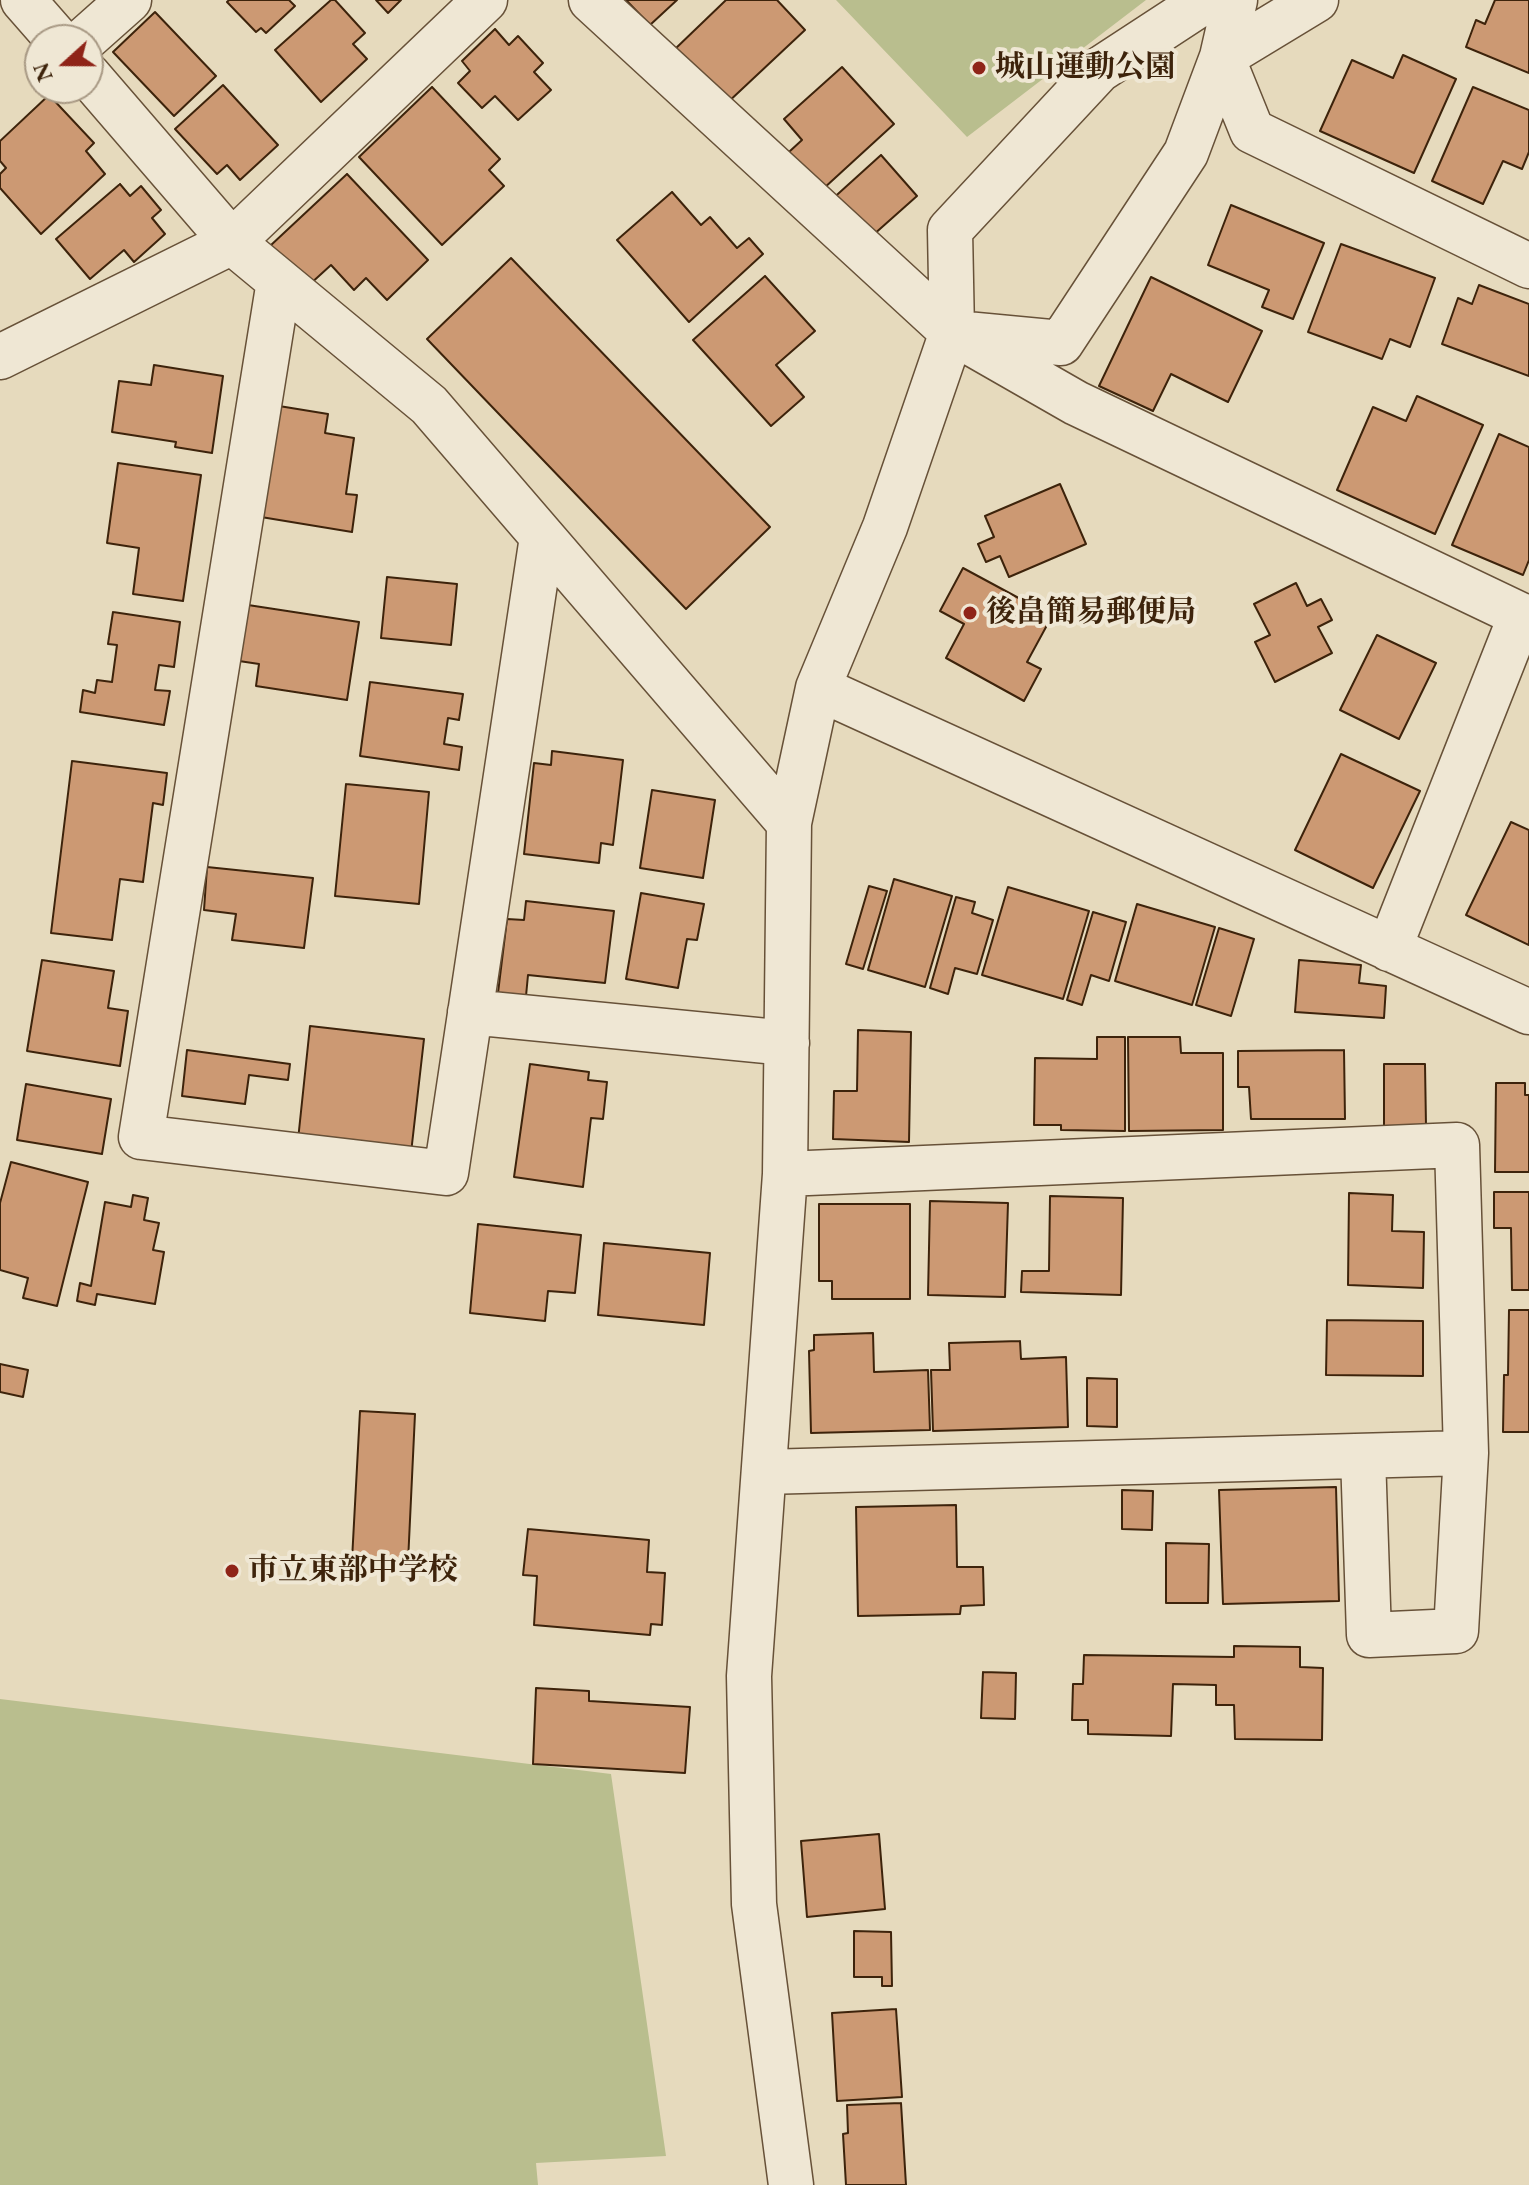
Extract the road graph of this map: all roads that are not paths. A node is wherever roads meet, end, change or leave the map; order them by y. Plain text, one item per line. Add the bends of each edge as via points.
1 (23, 0) edge
2 (129, 0) edge
3 (485, 0) edge
4 (591, 0) edge
5 (1206, 0) edge
6 (1235, 0) edge
7 (1316, 0) edge
8 (44, 24) edge
9 (102, 24) edge
10 (1222, 57) junction
11 (104, 94) edge
12 (232, 242) junction
13 (1529, 266) edge
14 (279, 281) junction
15 (952, 332) junction
16 (0, 357) edge
17 (542, 537) junction
18 (1525, 617) edge
19 (818, 688) junction
20 (789, 823) junction
21 (1389, 949) junction
22 (470, 1012) junction
23 (1529, 1012) edge
24 (787, 1043) junction
25 (785, 1174) junction
26 (1466, 1453) junction
27 (1363, 1456) junction
28 (764, 1472) junction
29 (791, 2185) edge

1 - 8 street
2 - 9 street
3 - 12 street
4 - 15 street
5 - 15 street via 1099,70 950,230
6 - 10 street
7 - 10 street
10 - 13 street via 1252,131
10 - 15 street via 1186,153 1061,343
11 - 12 street
12 - 14 street
12 - 16 street
14 - 17 street via 429,405
14 - 22 street via 141,1137 446,1173
15 - 18 street via 1076,403
15 - 19 street via 885,527
17 - 20 street
17 - 22 street
18 - 21 street
19 - 20 street
19 - 21 street
20 - 24 street
21 - 23 street
22 - 24 street
24 - 25 street
25 - 26 street via 1457,1145
25 - 28 street
26 - 27 street
26 - 27 street via 1456,1631 1369,1635
27 - 28 street
28 - 29 street via 749,1676 754,1904

